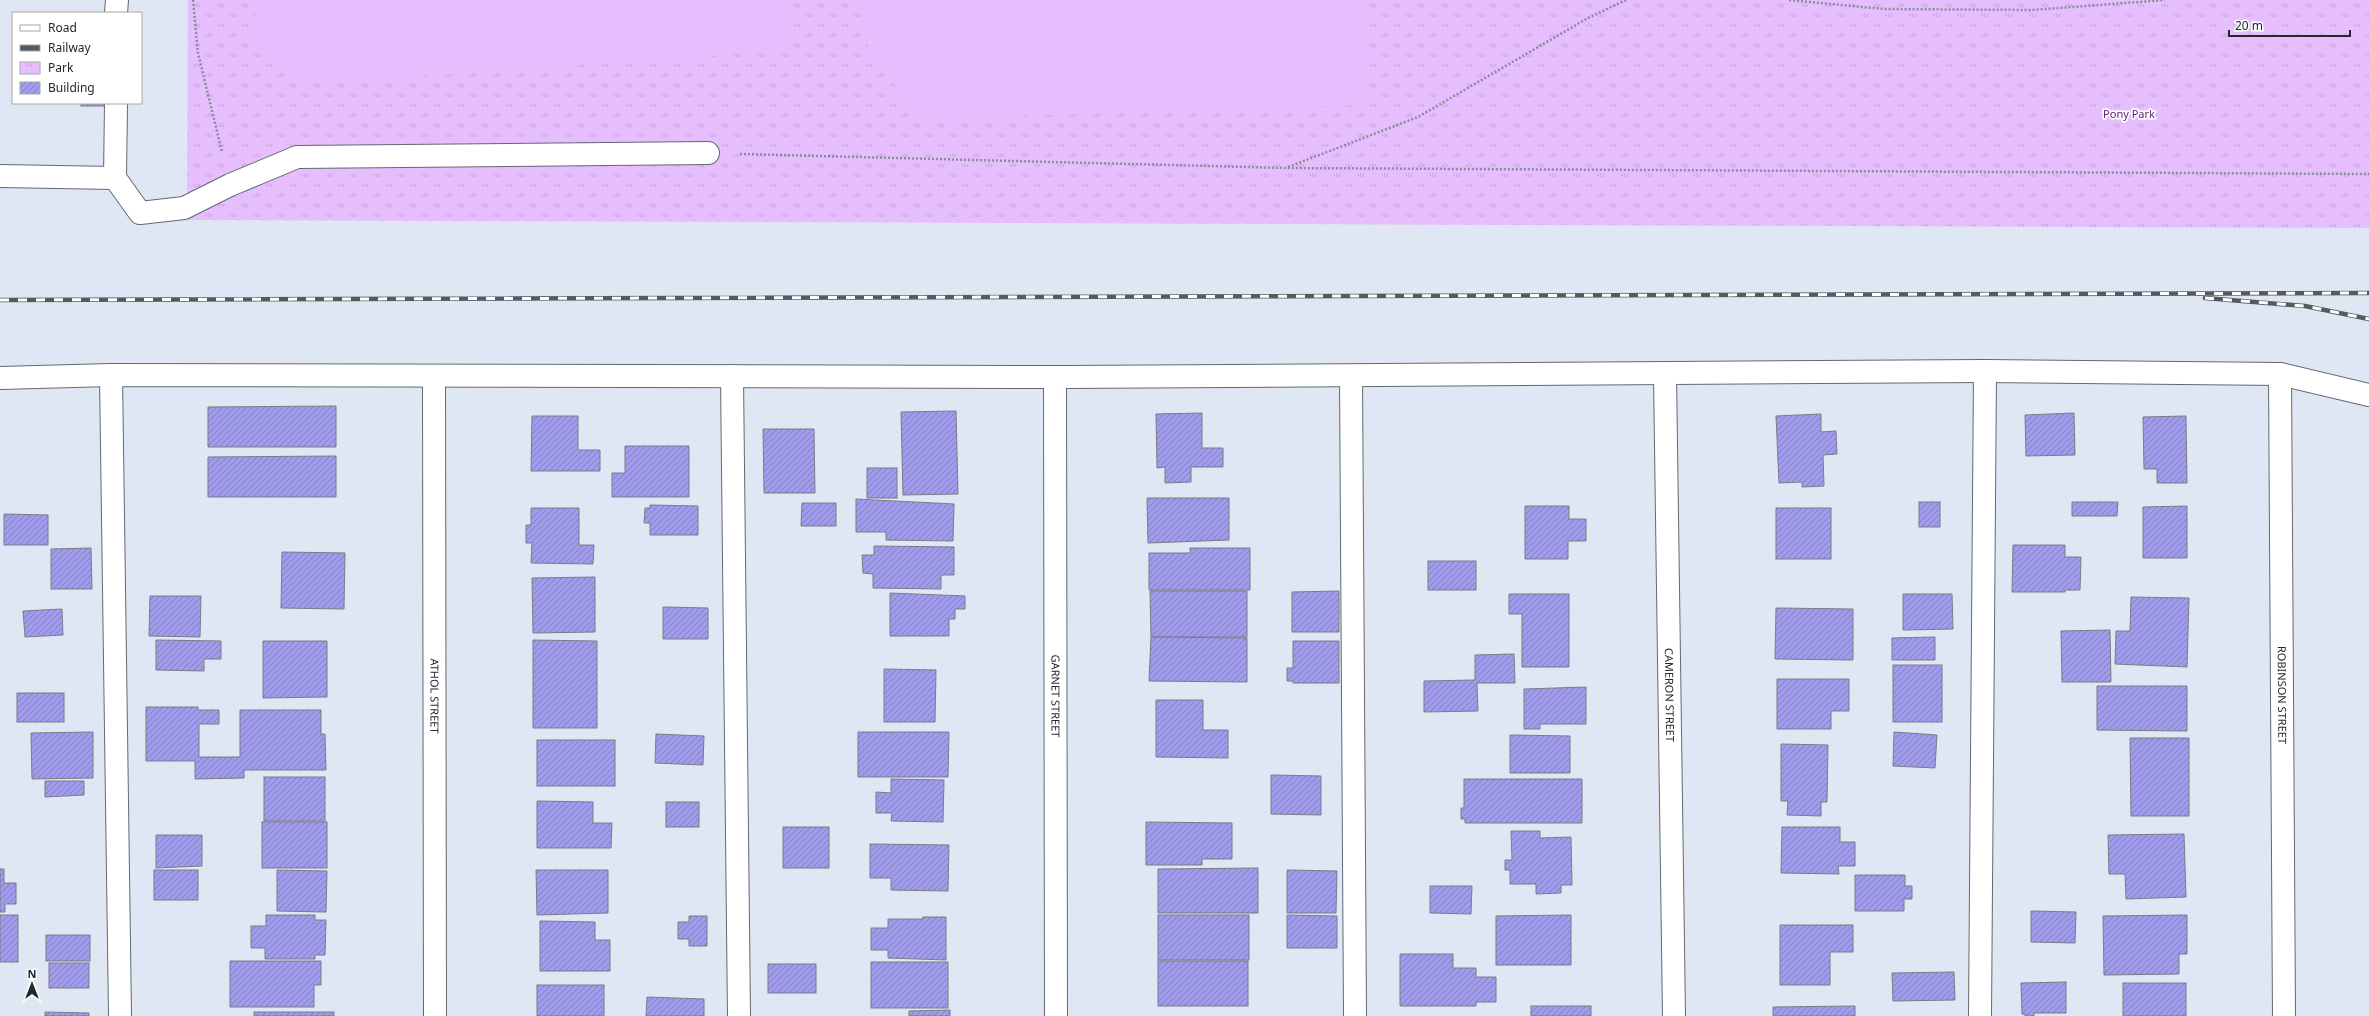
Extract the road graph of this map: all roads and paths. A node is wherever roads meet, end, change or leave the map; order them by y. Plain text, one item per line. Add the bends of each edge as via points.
1 (117, 0) edge
2 (193, 0) edge
3 (1626, 0) edge
4 (1789, 0) edge
5 (2165, 0) edge
6 (116, 12) edge
7 (116, 104) edge
8 (708, 153) joint
9 (1287, 168) junction
10 (2369, 174) edge
11 (0, 176) edge
12 (115, 178) junction
13 (230, 184) junction
14 (1985, 371) junction
15 (1665, 374) junction
16 (2280, 374) junction
17 (110, 375) junction
18 (434, 376) junction
19 (732, 376) junction
20 (1351, 376) junction
21 (1055, 377) junction
22 (0, 378) edge
23 (2369, 394) edge
24 (120, 1016) edge
25 (434, 1016) edge
26 (739, 1016) edge
27 (1056, 1016) edge
28 (1355, 1016) edge
29 (1674, 1016) edge
30 (1980, 1016) edge
31 (2284, 1016) edge

1 - 6 street
2 - 13 path via 198,53 207,98
3 - 9 path via 1588,18 1418,116
4 - 5 path via 1884,9 2032,10
7 - 12 street
8 - 9 path
8 - 13 street via 297,157
9 - 10 path
11 - 12 street
12 - 13 street via 140,213 184,208
14 - 15 street
14 - 16 street
14 - 30 street
15 - 20 street
15 - 29 street, CAMERON STREET
16 - 23 street
16 - 31 street, ROBINSON STREET
17 - 18 street
17 - 22 street
17 - 24 street
18 - 19 street
18 - 25 street, ATHOL STREET
19 - 21 street
19 - 26 street
20 - 21 street
20 - 28 street
21 - 27 street, GARNET STREET

